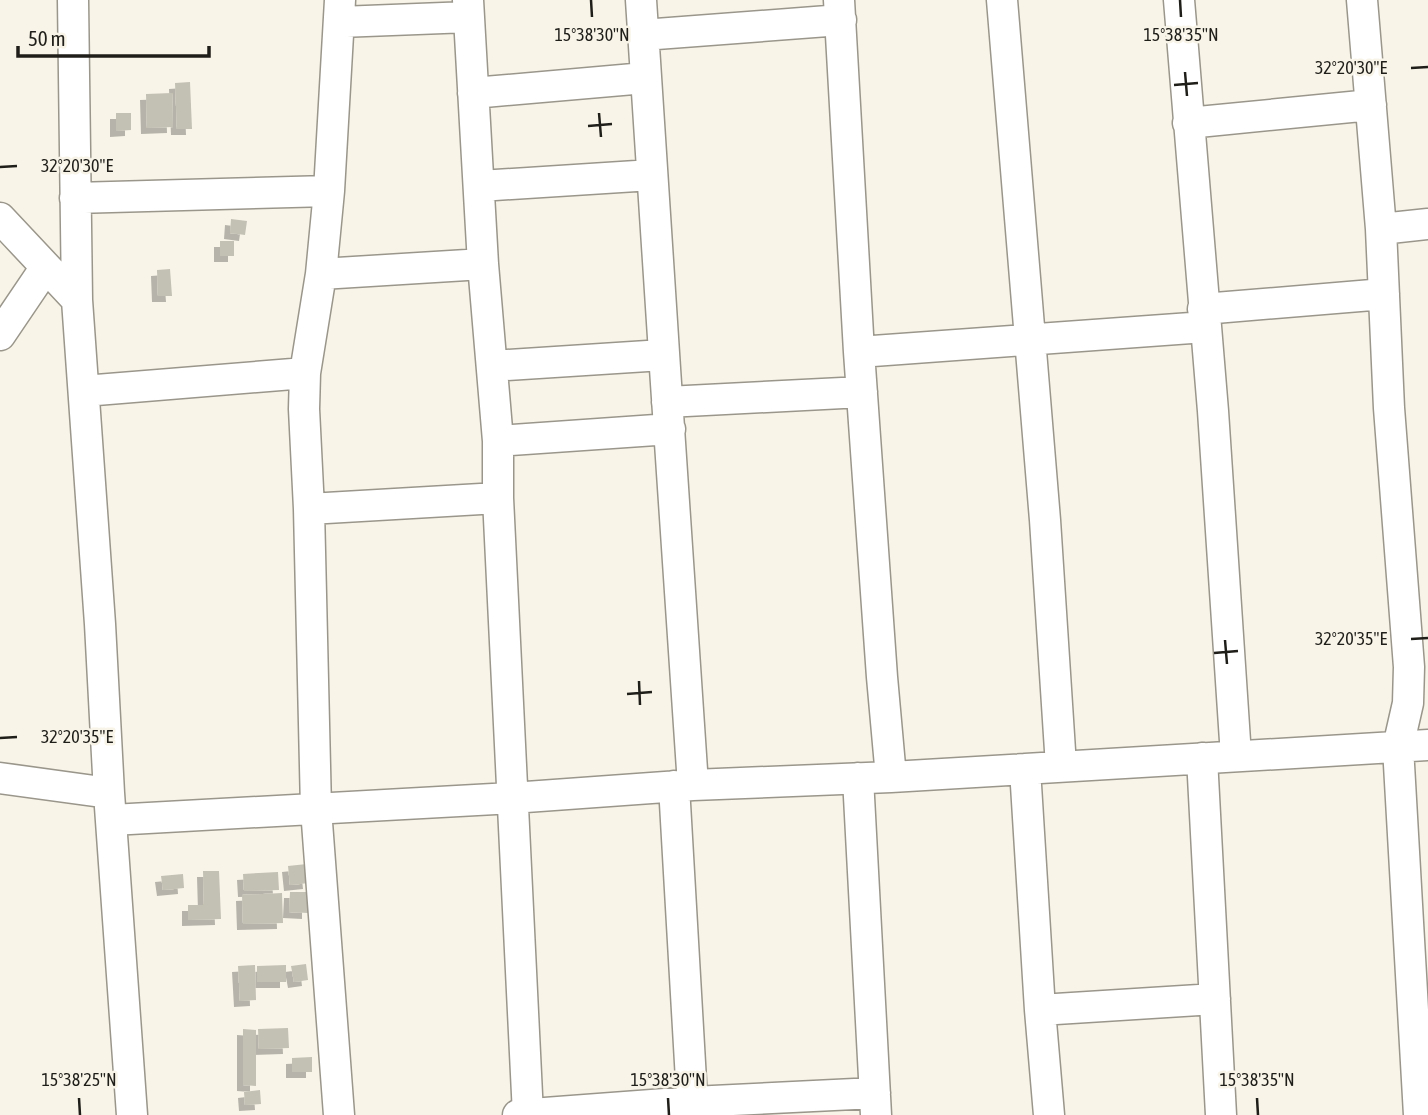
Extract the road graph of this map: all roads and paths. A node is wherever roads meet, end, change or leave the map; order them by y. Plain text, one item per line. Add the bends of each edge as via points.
1 (74, 0) edge
2 (641, 0) edge
3 (1002, 0) edge
4 (1179, 0) edge
5 (1362, 0) edge
6 (468, 9) edge
7 (840, 10) edge
8 (340, 11) edge
9 (643, 35) junction
10 (645, 78) junction
11 (473, 93) junction
12 (1371, 105) junction
13 (1188, 123) junction
14 (652, 175) junction
15 (480, 186) junction
16 (329, 191) junction
17 (75, 198) junction
18 (0, 218) edge
19 (1428, 225) edge
20 (1381, 229) junction
21 (483, 264) junction
22 (46, 267) junction
23 (321, 274) junction
24 (1384, 294) junction
25 (77, 300) junction
26 (1204, 318) junction
27 (0, 335) edge
28 (1029, 341) junction
29 (859, 352) junction
30 (663, 355) junction
31 (492, 366) junction
32 (306, 373) junction
33 (84, 391) junction
34 (862, 392) junction
35 (669, 415) junction
36 (498, 441) junction
37 (498, 498) junction
38 (309, 509) junction
39 (1415, 585) edge
40 (1428, 745) edge
41 (1398, 747) junction
42 (1236, 756) junction
43 (1202, 758) junction
44 (1061, 766) junction
45 (1025, 769) junction
46 (891, 777) junction
47 (0, 778) edge
48 (859, 778) junction
49 (683, 785) junction
50 (512, 799) junction
51 (110, 807) junction
52 (316, 808) junction
53 (1216, 999) junction
54 (1040, 1010) junction
55 (1422, 1031) edge
56 (876, 1104) edge
57 (693, 1108) edge
58 (1422, 1113) edge
59 (132, 1115) edge
60 (340, 1115) edge
61 (517, 1115) edge
62 (528, 1115) edge
63 (1049, 1115) edge
64 (1222, 1115) edge

1 - 17 street
2 - 9 street
3 - 28 street
4 - 13 street
5 - 12 street
6 - 8 street
6 - 11 street
7 - 9 street
7 - 29 street
8 - 16 street
9 - 10 street
10 - 11 street
10 - 14 street
11 - 15 street
12 - 13 street
12 - 20 street
13 - 26 street
14 - 15 street
14 - 30 street
15 - 21 street
16 - 17 street
16 - 23 street
17 - 25 street
18 - 22 street
19 - 20 street
20 - 24 street
21 - 23 street
21 - 31 street
22 - 25 street
22 - 27 street
23 - 32 street
24 - 26 street
24 - 39 street
25 - 33 street
26 - 28 street
26 - 42 street
28 - 29 street
28 - 44 street
29 - 34 street
30 - 31 street
30 - 35 street
31 - 36 street
32 - 33 street
32 - 38 street
33 - 51 street
34 - 35 street
34 - 46 street
35 - 36 street
35 - 49 street
36 - 37 street
37 - 38 street
37 - 50 street
38 - 52 street
39 - 41 street via 1408,703
40 - 41 street
41 - 42 street
41 - 55 street
42 - 43 street
43 - 44 street
43 - 53 street
44 - 45 street
45 - 46 street
45 - 54 street
46 - 48 street
47 - 51 street
48 - 49 street
48 - 56 street
49 - 50 street
49 - 57 street
50 - 52 street
50 - 62 street
51 - 52 street
51 - 59 street
52 - 60 street
53 - 54 street
53 - 64 street
54 - 63 street
55 - 58 street
56 - 57 street
57 - 62 street
61 - 62 street

